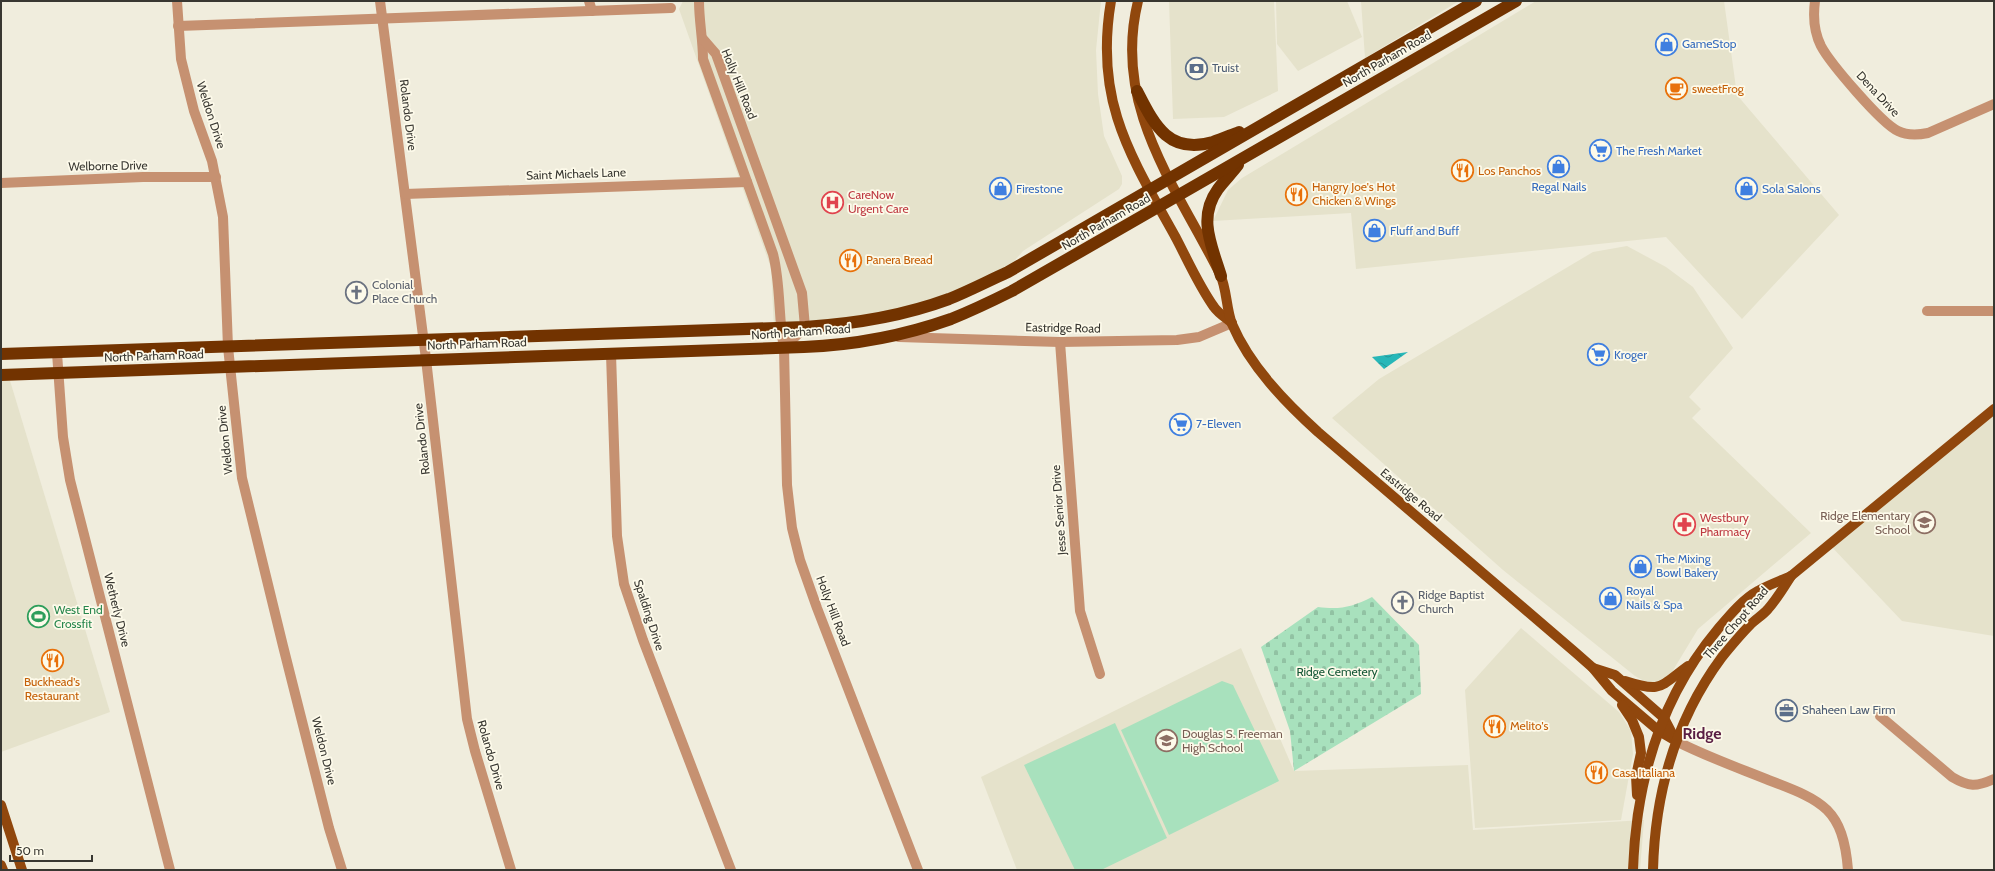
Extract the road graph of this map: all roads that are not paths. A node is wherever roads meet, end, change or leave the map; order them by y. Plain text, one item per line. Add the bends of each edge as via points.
1 (177, 1) edge
2 (380, 1) edge
3 (589, 1) edge
4 (699, 1) edge
5 (1112, 1) edge
6 (1138, 1) edge
7 (1476, 1) edge
8 (1815, 1) edge
9 (1514, 2) edge
10 (671, 8) dead end
11 (592, 11) junction
12 (382, 18) junction
13 (178, 26) junction
14 (703, 39) junction
15 (1136, 91) junction
16 (1994, 104) edge
17 (1267, 122) junction
18 (1242, 159) junction
19 (216, 177) junction
20 (1169, 179) junction
21 (1, 182) edge
22 (748, 182) junction
23 (1149, 190) junction
24 (405, 194) junction
25 (1178, 197) junction
26 (1159, 208) junction
27 (1221, 276) junction
28 (1926, 311) dead end
29 (1994, 311) edge
30 (1232, 323) junction
31 (805, 327) junction
32 (780, 328) junction
33 (891, 336) junction
34 (424, 340) junction
35 (1060, 342) junction
36 (228, 347) junction
37 (784, 348) junction
38 (57, 353) junction
39 (1, 354) edge
40 (611, 354) junction
41 (426, 359) junction
42 (231, 367) junction
43 (58, 373) junction
44 (1, 375) edge
45 (1994, 409) edge
46 (1791, 576) junction
47 (1693, 662) junction
48 (1593, 668) junction
49 (1100, 674) dead end
50 (1619, 678) junction
51 (1612, 691) junction
52 (1880, 716) dead end
53 (1664, 718) junction
54 (1659, 731) junction
55 (1676, 741) junction
56 (1994, 779) edge
57 (1, 806) edge
58 (1638, 807) junction
59 (1, 865) edge
60 (3, 870) edge
61 (22, 870) edge
62 (170, 870) edge
63 (342, 870) edge
64 (511, 870) edge
65 (731, 870) edge
66 (918, 870) edge
67 (1633, 870) edge
68 (1653, 870) edge
69 (1848, 870) edge

1 - 13 street, Weldon Drive
2 - 12 street, Rolando Drive
3 - 11 street
4 - 14 street
5 - 23 main road, Eastridge Road via 1108,19 1108,71 1114,109 1129,151
6 - 15 main road, Eastridge Road via 1132,58
7 - 17 highway, North Parham Road
8 - 16 street, Dena Drive via 1814,23 1829,58 1887,123 1899,132 1916,135 1928,132
9 - 18 highway, North Parham Road
10 - 11 street
11 - 12 street
12 - 13 street
12 - 24 street, Rolando Drive
13 - 19 street, Weldon Drive via 186,84
14 - 22 street, Holly Hill Road via 703,60
14 - 31 street, Holly Hill Road via 716,54 799,282 804,303
15 - 17 highway via 1159,130 1173,140 1185,143 1196,145 1214,142
15 - 20 main road, Eastridge Road via 1146,130
17 - 20 highway, North Parham Road
18 - 25 highway, North Parham Road
18 - 27 highway via 1218,190 1207,215 1207,231
19 - 21 street, Welborne Drive
19 - 36 street, Weldon Drive via 223,217
20 - 23 highway, North Parham Road
20 - 25 main road, Eastridge Road
22 - 24 street, Saint Michaels Lane
22 - 32 street, Holly Hill Road via 777,270
23 - 26 main road, Eastridge Road
23 - 31 highway, North Parham Road via 1008,272 948,299 862,321
24 - 34 street, Rolando Drive
25 - 26 highway, North Parham Road
25 - 27 main road, Eastridge Road
26 - 30 main road, Eastridge Road via 1215,308
26 - 33 highway, North Parham Road via 1012,291 951,319
27 - 30 main road, Eastridge Road
28 - 29 street
30 - 35 street, Eastridge Road via 1199,337 1177,340
30 - 48 main road, Eastridge Road via 1261,371 1299,415
31 - 32 highway, North Parham Road
31 - 37 street
32 - 34 highway, North Parham Road
32 - 37 street, Holly Hill Road
33 - 35 street, Eastridge Road
33 - 37 highway, North Parham Road via 837,345
34 - 36 highway, North Parham Road
34 - 41 street, Rolando Drive
35 - 49 street, Jesse Senior Drive via 1080,611
36 - 38 highway, North Parham Road
36 - 42 street, Weldon Drive
37 - 40 highway, North Parham Road
37 - 66 street, Holly Hill Road via 787,486 800,560
38 - 39 highway, North Parham Road
38 - 43 street, Wetherly Drive
40 - 41 highway, North Parham Road
40 - 65 street, Spalding Drive via 617,536 624,584 642,640
41 - 42 highway, North Parham Road
41 - 64 street, Rolando Drive via 467,719
42 - 43 highway, North Parham Road
42 - 63 street, Weldon Drive via 242,478 282,646
43 - 44 highway, North Parham Road
43 - 62 street, Wetherly Drive via 63,437 70,480
45 - 46 main road, Three Chopt Road
46 - 47 main road, Three Chopt Road via 1757,591 1740,605 1711,637
46 - 55 main road, Three Chopt Road via 1768,609 1736,640 1711,673
47 - 50 main road via 1658,688 1646,688
47 - 53 main road, Three Chopt Road
48 - 50 main road, Eastridge Road
48 - 51 main road, Eastridge Road
50 - 53 main road, Eastridge Road
51 - 54 main road, Eastridge Road
51 - 58 main road via 1632,720 1639,737 1641,753 1636,776
52 - 56 street via 1960,782 1969,785 1982,784
53 - 54 main road, Three Chopt Road
53 - 55 main road, Eastridge Road
54 - 55 main road, Eastridge Road
54 - 58 main road, Three Chopt Road
55 - 68 main road, Three Chopt Road via 1660,799
55 - 69 street via 1803,793 1819,802 1839,826 1846,847
57 - 61 main road
58 - 67 main road, Three Chopt Road
59 - 60 main road

